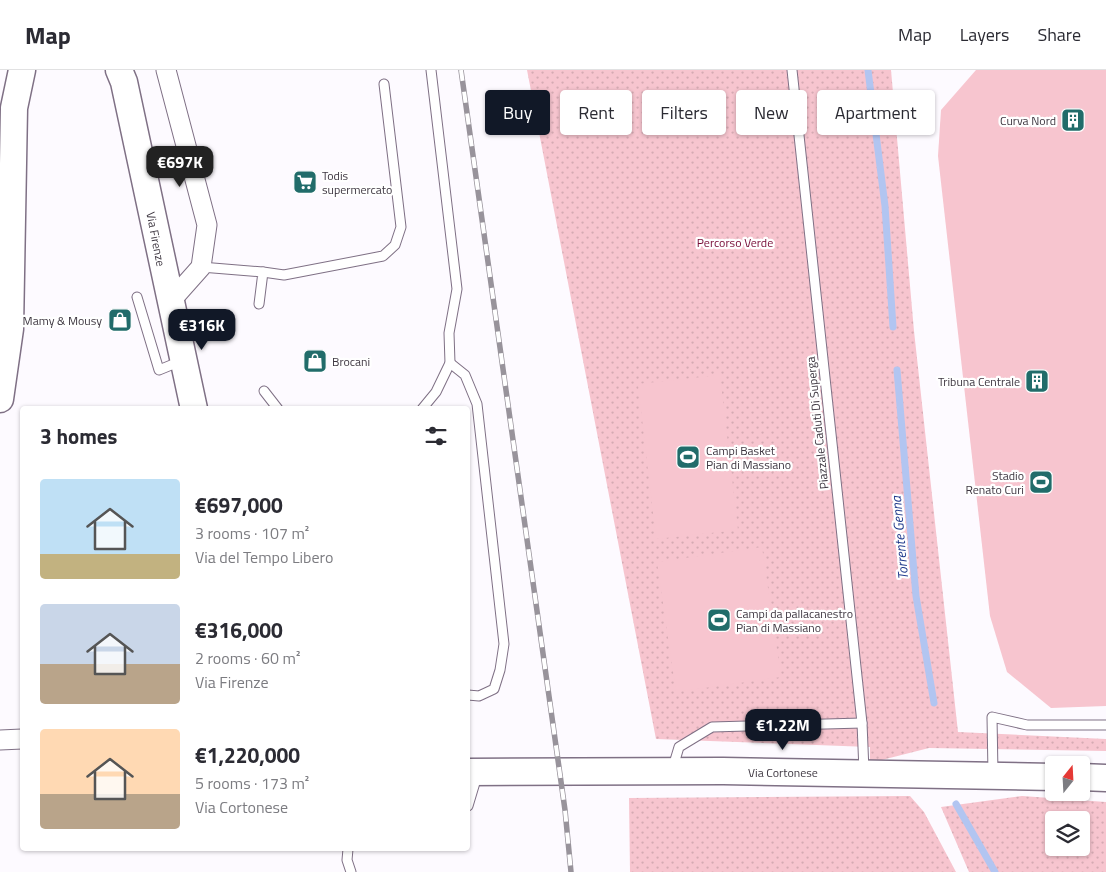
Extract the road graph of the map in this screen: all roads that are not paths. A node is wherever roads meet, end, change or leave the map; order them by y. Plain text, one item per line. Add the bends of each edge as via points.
1 (22, 70) edge
2 (119, 70) edge
3 (166, 70) edge
4 (431, 70) edge
5 (792, 70) edge
6 (384, 84) dead end
7 (201, 266) junction
8 (263, 272) junction
9 (137, 297) dead end
10 (169, 302) junction
11 (259, 304) dead end
12 (183, 360) junction
13 (450, 362) junction
14 (264, 391) dead end
15 (0, 399) edge
16 (193, 406) edge
17 (276, 406) edge
18 (424, 406) edge
19 (470, 695) edge
20 (862, 723) junction
21 (1106, 725) edge
22 (20, 739) edge
23 (0, 740) edge
24 (672, 772) junction
25 (473, 773) edge
26 (864, 773) junction
27 (993, 776) junction
28 (1045, 777) edge
29 (1090, 777) edge
30 (1106, 778) edge
31 (470, 793) edge
32 (348, 851) edge
33 (351, 872) edge

1 - 15 main road via 14,108 10,330
2 - 10 main road, Via Firenze
3 - 7 street via 207,225
4 - 13 lane via 457,289 449,333
5 - 20 lane, Piazzale Caduti Di Superga
6 - 8 lane via 401,227 395,245 383,256 284,275
7 - 8 lane
7 - 10 street
8 - 11 lane
9 - 12 lane via 159,370
10 - 12 main road, Via Firenze
12 - 16 main road, Via Firenze
13 - 18 lane via 436,392
13 - 19 lane via 466,375 477,404 504,644 494,688 479,696
14 - 17 lane
20 - 24 lane via 712,727 679,747
20 - 26 lane, Piazzale Caduti Di Superga
21 - 27 lane via 1027,725 992,717
22 - 23 street
24 - 25 main road, Via Cortonese
24 - 26 main road, Via Cortonese
25 - 31 lane
26 - 27 main road, Via Cortonese
27 - 28 main road, Via Cortonese
29 - 30 main road
32 - 33 lane

